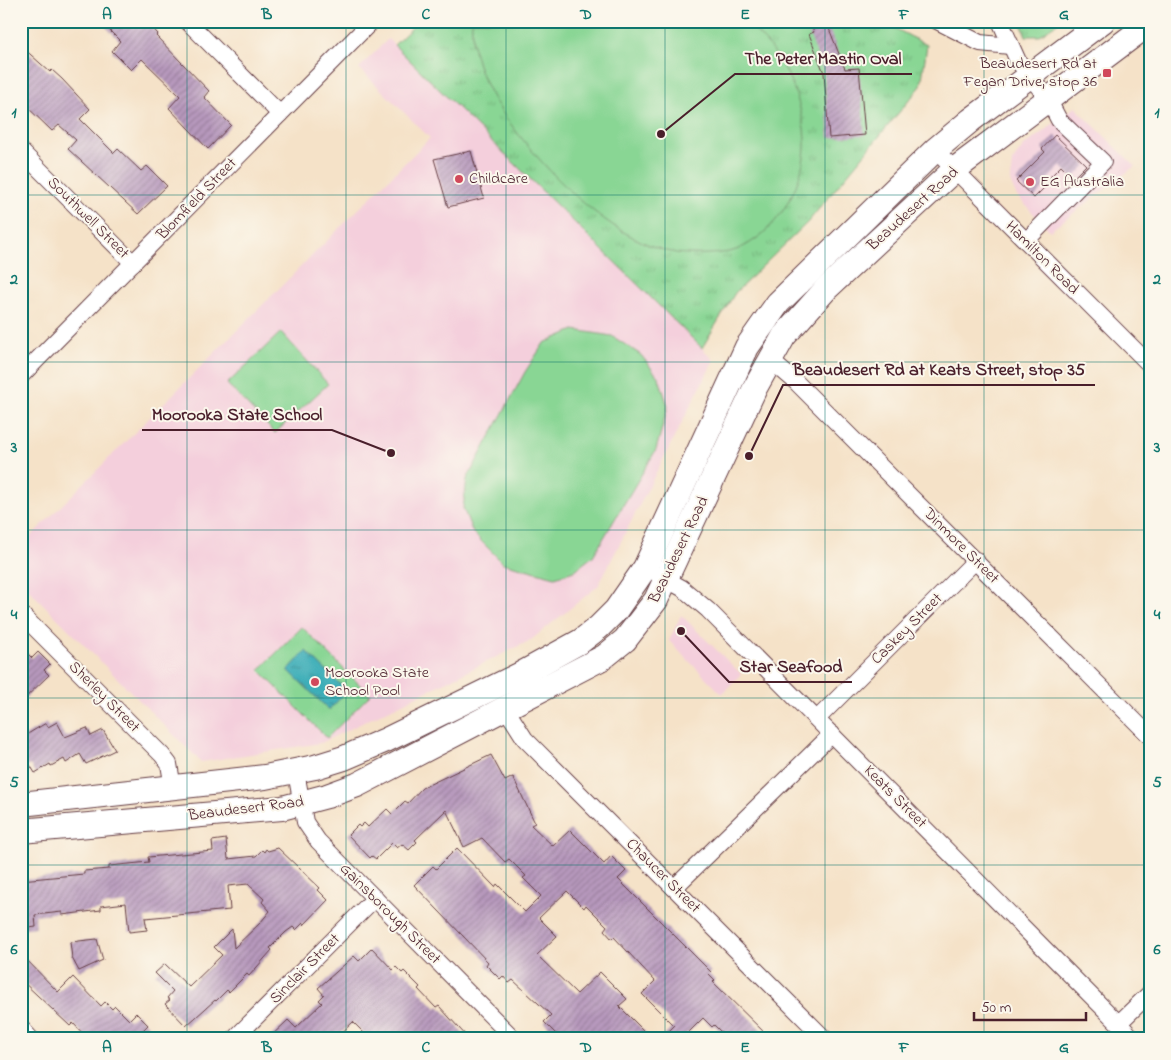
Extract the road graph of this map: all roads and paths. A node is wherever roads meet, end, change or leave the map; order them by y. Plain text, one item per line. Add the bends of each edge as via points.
1 (187, 21) edge
2 (372, 21) edge
3 (937, 21) edge
4 (1000, 21) edge
5 (1103, 21) edge
6 (1150, 23) edge
7 (1010, 46) junction
8 (1030, 76) junction
9 (1053, 109) junction
10 (280, 114) junction
11 (935, 150) junction
12 (21, 151) edge
13 (954, 170) junction
14 (1026, 241) junction
15 (133, 263) junction
16 (769, 359) junction
17 (1150, 365) edge
18 (21, 376) edge
19 (976, 560) junction
20 (645, 568) junction
21 (667, 580) junction
22 (21, 614) edge
23 (506, 709) junction
24 (817, 719) junction
25 (832, 734) junction
26 (1150, 736) edge
27 (296, 772) junction
28 (173, 788) junction
29 (21, 804) edge
30 (301, 804) junction
31 (21, 830) edge
32 (674, 888) junction
33 (375, 898) junction
34 (1150, 992) edge
35 (1119, 1023) junction
36 (21, 1028) edge
37 (32, 1039) edge
38 (234, 1039) edge
39 (514, 1039) edge
40 (825, 1039) edge
41 (1134, 1039) edge

1 - 10 street
2 - 10 street, Blomfield Street
3 - 7 street via 980,43
4 - 7 street
5 - 8 highway, Beaudesert Road
6 - 9 highway, Beaudesert Road
7 - 8 street
8 - 9 street
8 - 11 highway, Beaudesert Road
9 - 13 highway, Beaudesert Road
9 - 14 street via 1103,162
10 - 15 street, Blomfield Street
11 - 13 street, Hamilton Road
11 - 20 highway, Beaudesert Road via 805,274 760,326 733,376
12 - 15 street, Southwell Street
13 - 14 street, Hamilton Road
13 - 16 highway, Beaudesert Road via 826,289 784,336
14 - 17 street, Hamilton Road
15 - 18 street, Blomfield Street
16 - 19 street, Dinmore Street via 785,371
16 - 21 highway, Beaudesert Road
19 - 24 street, Caskey Street
19 - 26 street, Dinmore Street
20 - 21 street, Keats Street
20 - 27 highway, Beaudesert Road via 630,592 599,627 562,652 386,740 344,758
21 - 23 highway, Beaudesert Road via 641,622 604,657
21 - 24 street, Keats Street via 708,610
22 - 28 street, Sherley Street via 162,755 169,764
23 - 30 highway, Beaudesert Road via 356,786
23 - 32 street, Chaucer Street via 525,739
24 - 25 street, Keats Street
25 - 32 street
25 - 35 street, Keats Street
27 - 28 highway, Beaudesert Road
27 - 30 street, Gainsborough Street
28 - 29 highway, Beaudesert Road
30 - 31 highway, Beaudesert Road
30 - 33 street, Gainsborough Street via 305,822 318,841
32 - 40 street, Chaucer Street
33 - 38 street, Sinclair Street
33 - 39 street, Gainsborough Street
34 - 35 street
35 - 41 street, Keats Street
36 - 37 street

